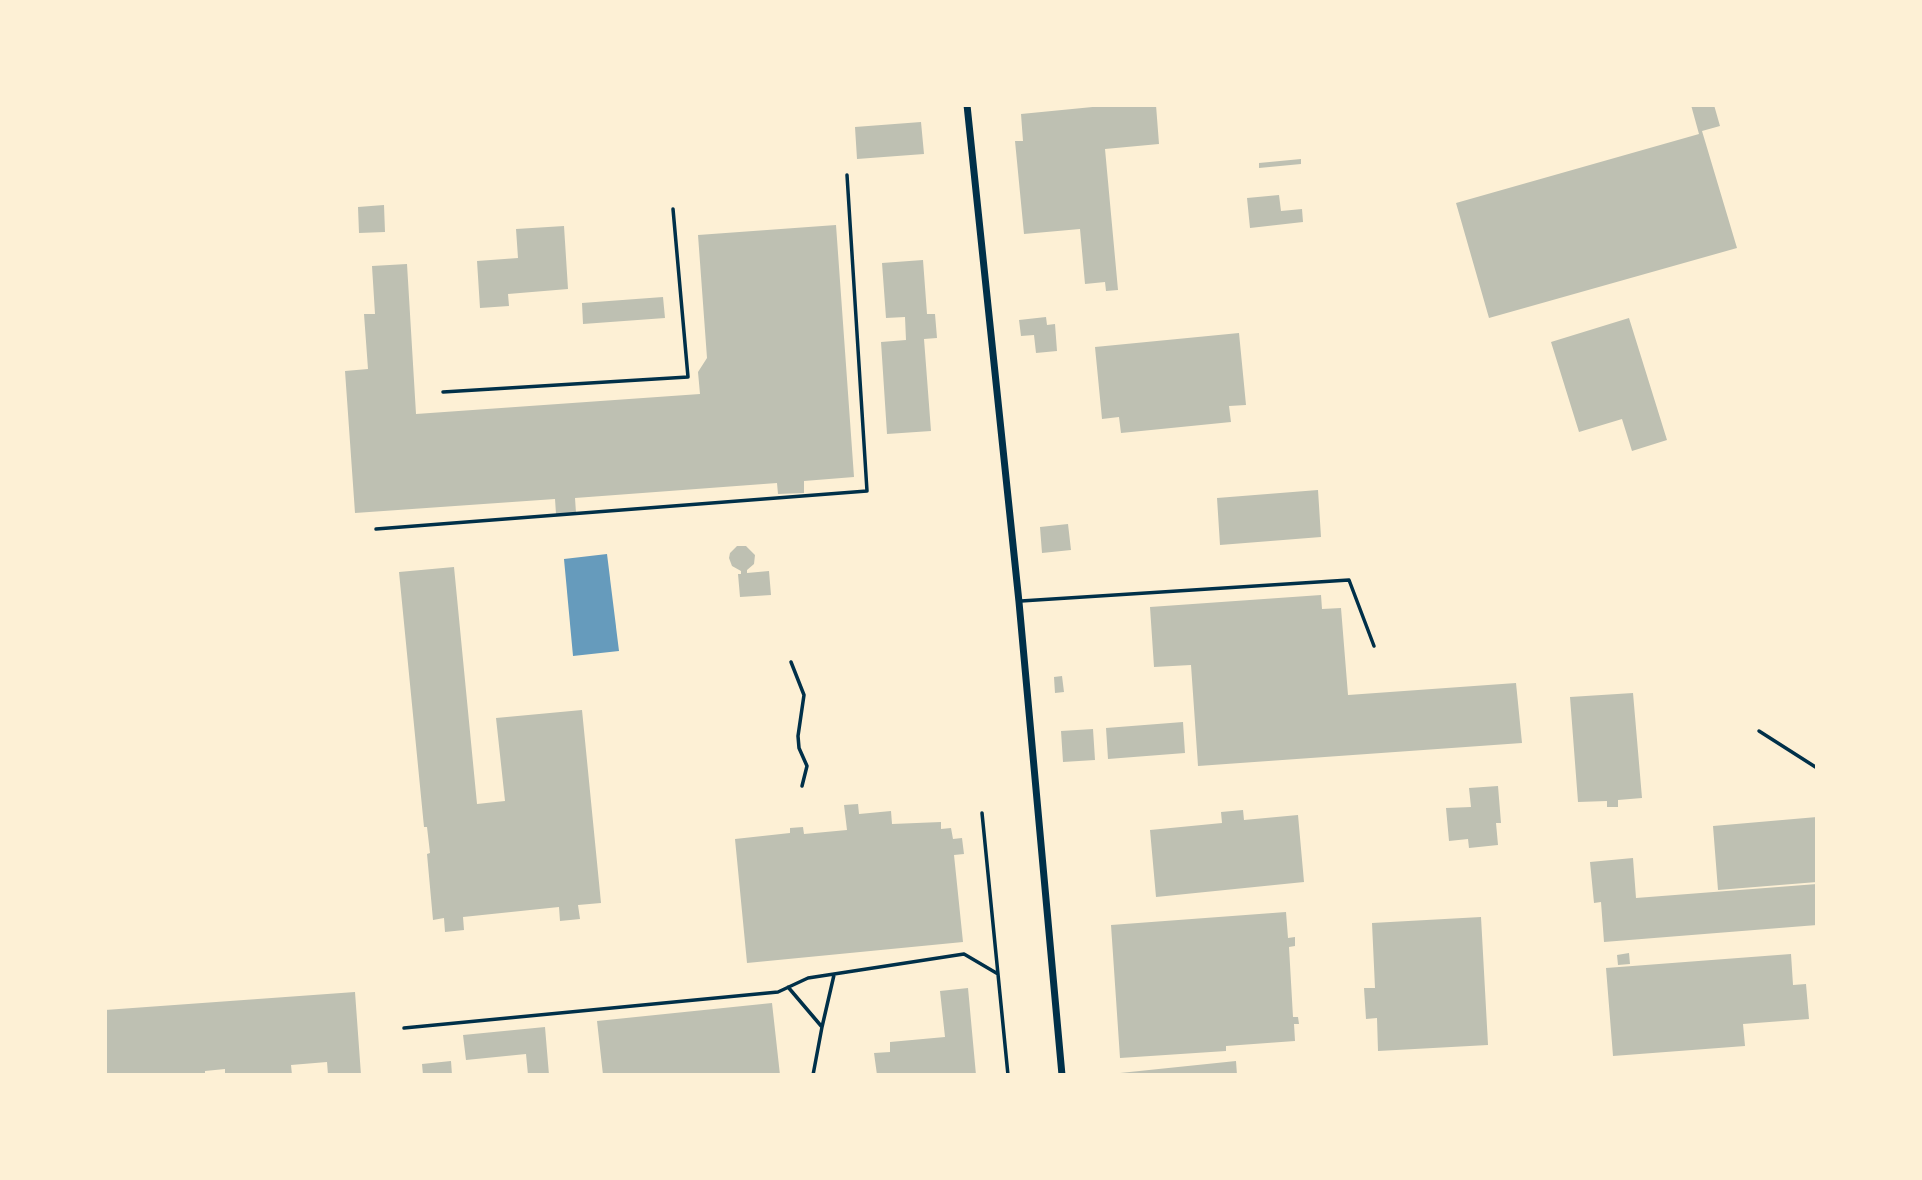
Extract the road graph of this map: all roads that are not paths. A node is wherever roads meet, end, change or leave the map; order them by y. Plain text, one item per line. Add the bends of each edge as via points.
1 (967, 105) edge
2 (848, 175) dead end
3 (673, 209) dead end
4 (443, 392) dead end
5 (376, 529) dead end
6 (1018, 602) junction
7 (1374, 646) dead end
8 (1759, 731) dead end
9 (1817, 768) edge
10 (982, 813) dead end
11 (835, 974) junction
12 (998, 974) junction
13 (788, 987) junction
14 (822, 1027) junction
15 (404, 1028) dead end
16 (813, 1075) edge
17 (1008, 1075) edge
18 (1062, 1075) edge

1 - 6 street
2 - 5 lane via 867,491
3 - 4 lane via 688,377
6 - 7 lane via 1349,580
6 - 18 street
8 - 9 lane
10 - 12 lane
11 - 12 lane via 964,954
11 - 13 lane
11 - 14 lane
12 - 17 lane
13 - 14 lane
13 - 15 lane via 778,992
14 - 16 lane

